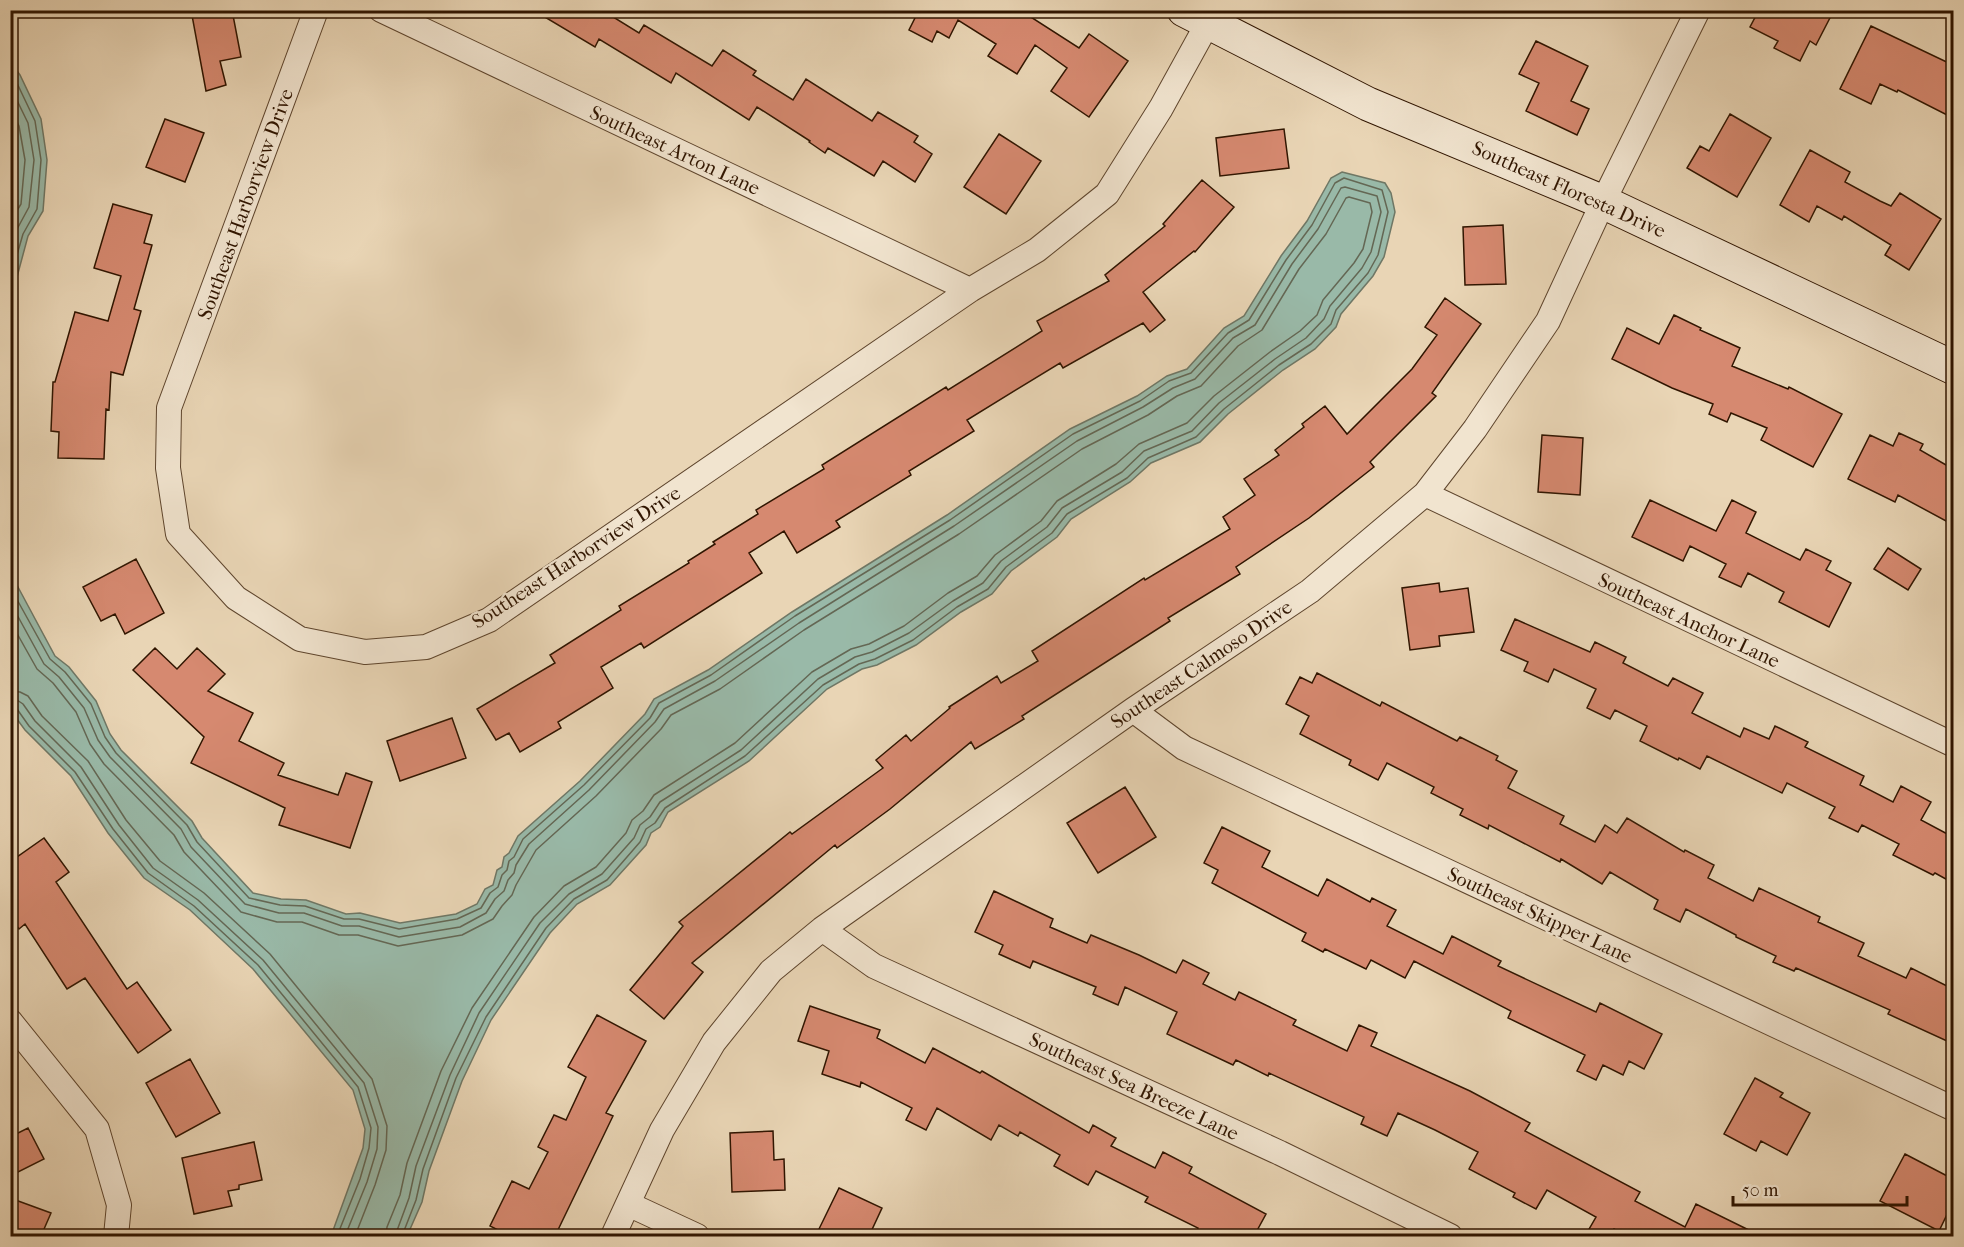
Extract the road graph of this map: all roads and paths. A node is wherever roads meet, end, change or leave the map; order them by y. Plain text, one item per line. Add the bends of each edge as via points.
1 (316, 10) edge
2 (381, 10) edge
3 (1698, 10) edge
4 (1202, 15) edge
5 (1603, 202) junction
6 (970, 290) junction
7 (1953, 368) edge
8 (1425, 494) junction
9 (1133, 710) junction
10 (1953, 745) edge
11 (822, 929) junction
12 (14, 1031) edge
13 (1953, 1109) edge
14 (628, 1204) junction
15 (116, 1236) edge
16 (613, 1236) edge
17 (697, 1236) edge
18 (1450, 1236) edge

1 - 6 street, Southeast Harborview Drive via 169,418 168,468 178,534 236,598 300,639 365,652 426,647 489,620
2 - 6 street, Southeast Arton Lane
3 - 5 street, Southeast Calmoso Drive
4 - 5 street, Southeast Floresta Drive via 1368,104
4 - 6 street, Southeast Harborview Drive via 1161,108 1107,194 1037,250
5 - 7 street, Southeast Floresta Drive
5 - 8 street, Southeast Calmoso Drive via 1548,321 1475,429
8 - 9 street, Southeast Calmoso Drive via 1310,591
8 - 10 street, Southeast Anchor Lane
9 - 11 street, Southeast Calmoso Drive
9 - 13 street, Southeast Skipper Lane via 1184,748
11 - 14 street, Southeast Calmoso Drive via 771,971 714,1042 662,1130
11 - 18 street, Southeast Sea Breeze Lane via 874,966
12 - 15 street via 97,1129 119,1205
14 - 16 street, Southeast Calmoso Drive
14 - 17 street

